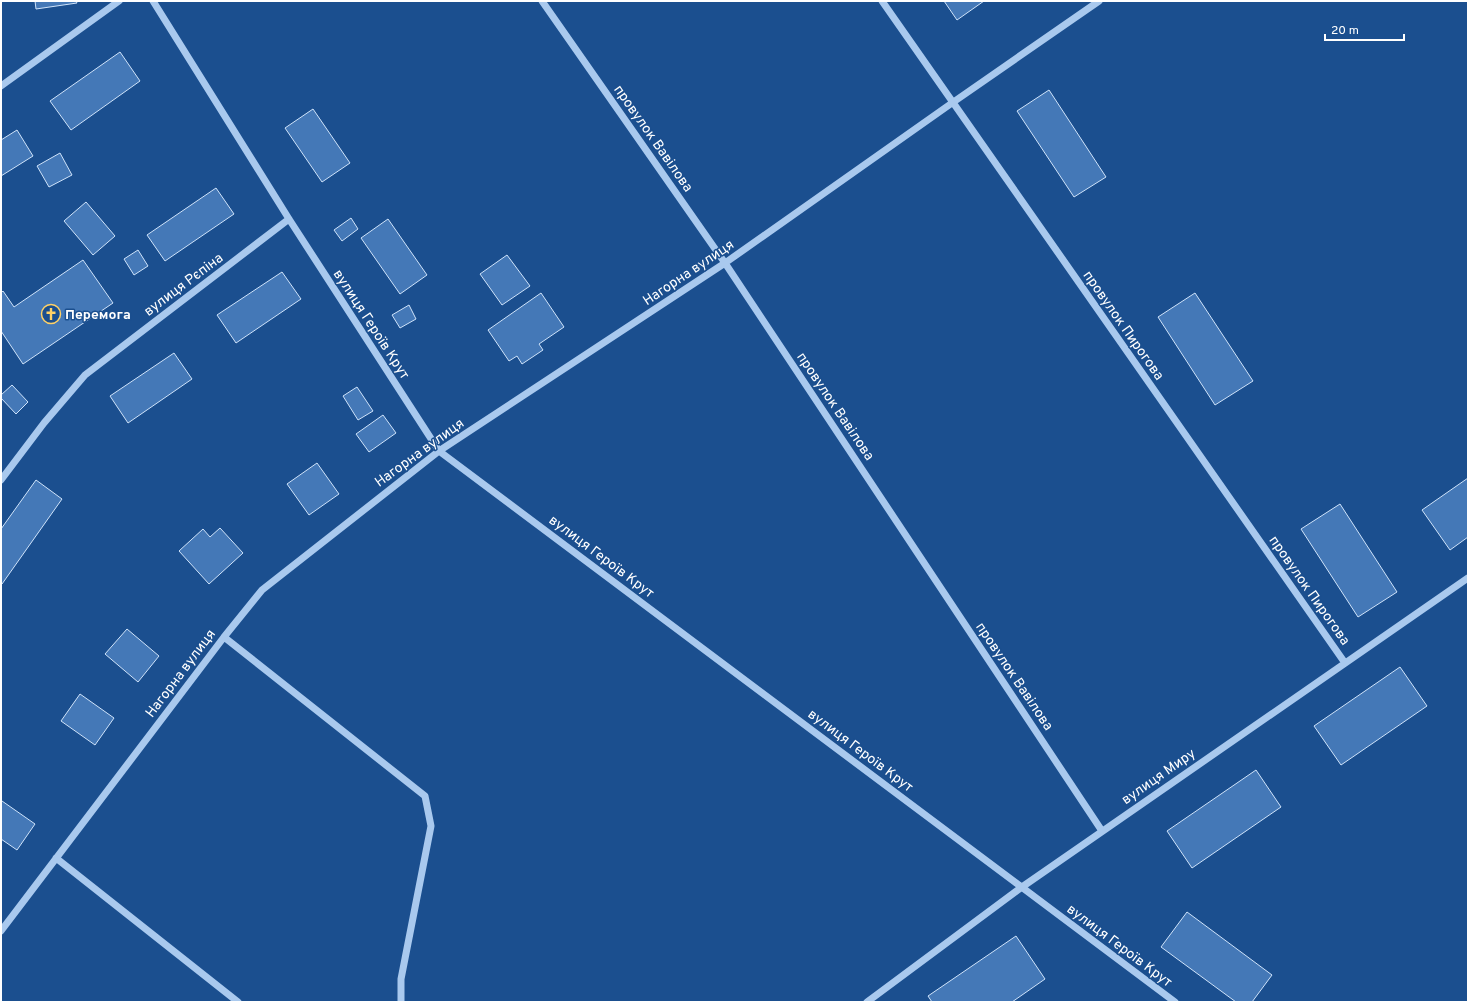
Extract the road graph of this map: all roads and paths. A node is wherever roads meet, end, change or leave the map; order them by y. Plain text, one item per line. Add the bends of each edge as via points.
1 (119, 1) edge
2 (153, 1) edge
3 (542, 1) edge
4 (882, 1) edge
5 (1099, 1) edge
6 (1, 86) edge
7 (952, 103) junction
8 (288, 219) junction
9 (725, 263) junction
10 (439, 451) junction
11 (1, 480) edge
12 (1468, 578) edge
13 (224, 637) junction
14 (1345, 663) junction
15 (1102, 830) junction
16 (56, 858) junction
17 (1022, 886) junction
18 (1, 931) edge
19 (238, 1002) edge
20 (401, 1002) edge
21 (867, 1002) edge
22 (1175, 1002) edge

1 - 6 street
2 - 8 street, вулиця Героїв Крут
3 - 9 street, провулок Вавілова
4 - 7 street, провулок Пирогова
5 - 7 street, Нагорна вулиця
7 - 9 street, Нагорна вулиця
7 - 14 street, провулок Пирогова
8 - 10 street, вулиця Героїв Крут
8 - 11 street, вулиця Рєпіна via 85,375 44,423
9 - 10 street, Нагорна вулиця
9 - 15 street, провулок Вавілова
10 - 13 street, Нагорна вулиця via 262,590
10 - 17 street, вулиця Героїв Крут
12 - 14 street, вулиця Миру
13 - 16 street, Нагорна вулиця
13 - 20 street via 425,796 431,826 401,979
14 - 15 street, вулиця Миру
15 - 17 street, вулиця Миру
16 - 18 street, Нагорна вулиця
16 - 19 street
17 - 21 street, вулиця Миру
17 - 22 street, вулиця Героїв Крут

